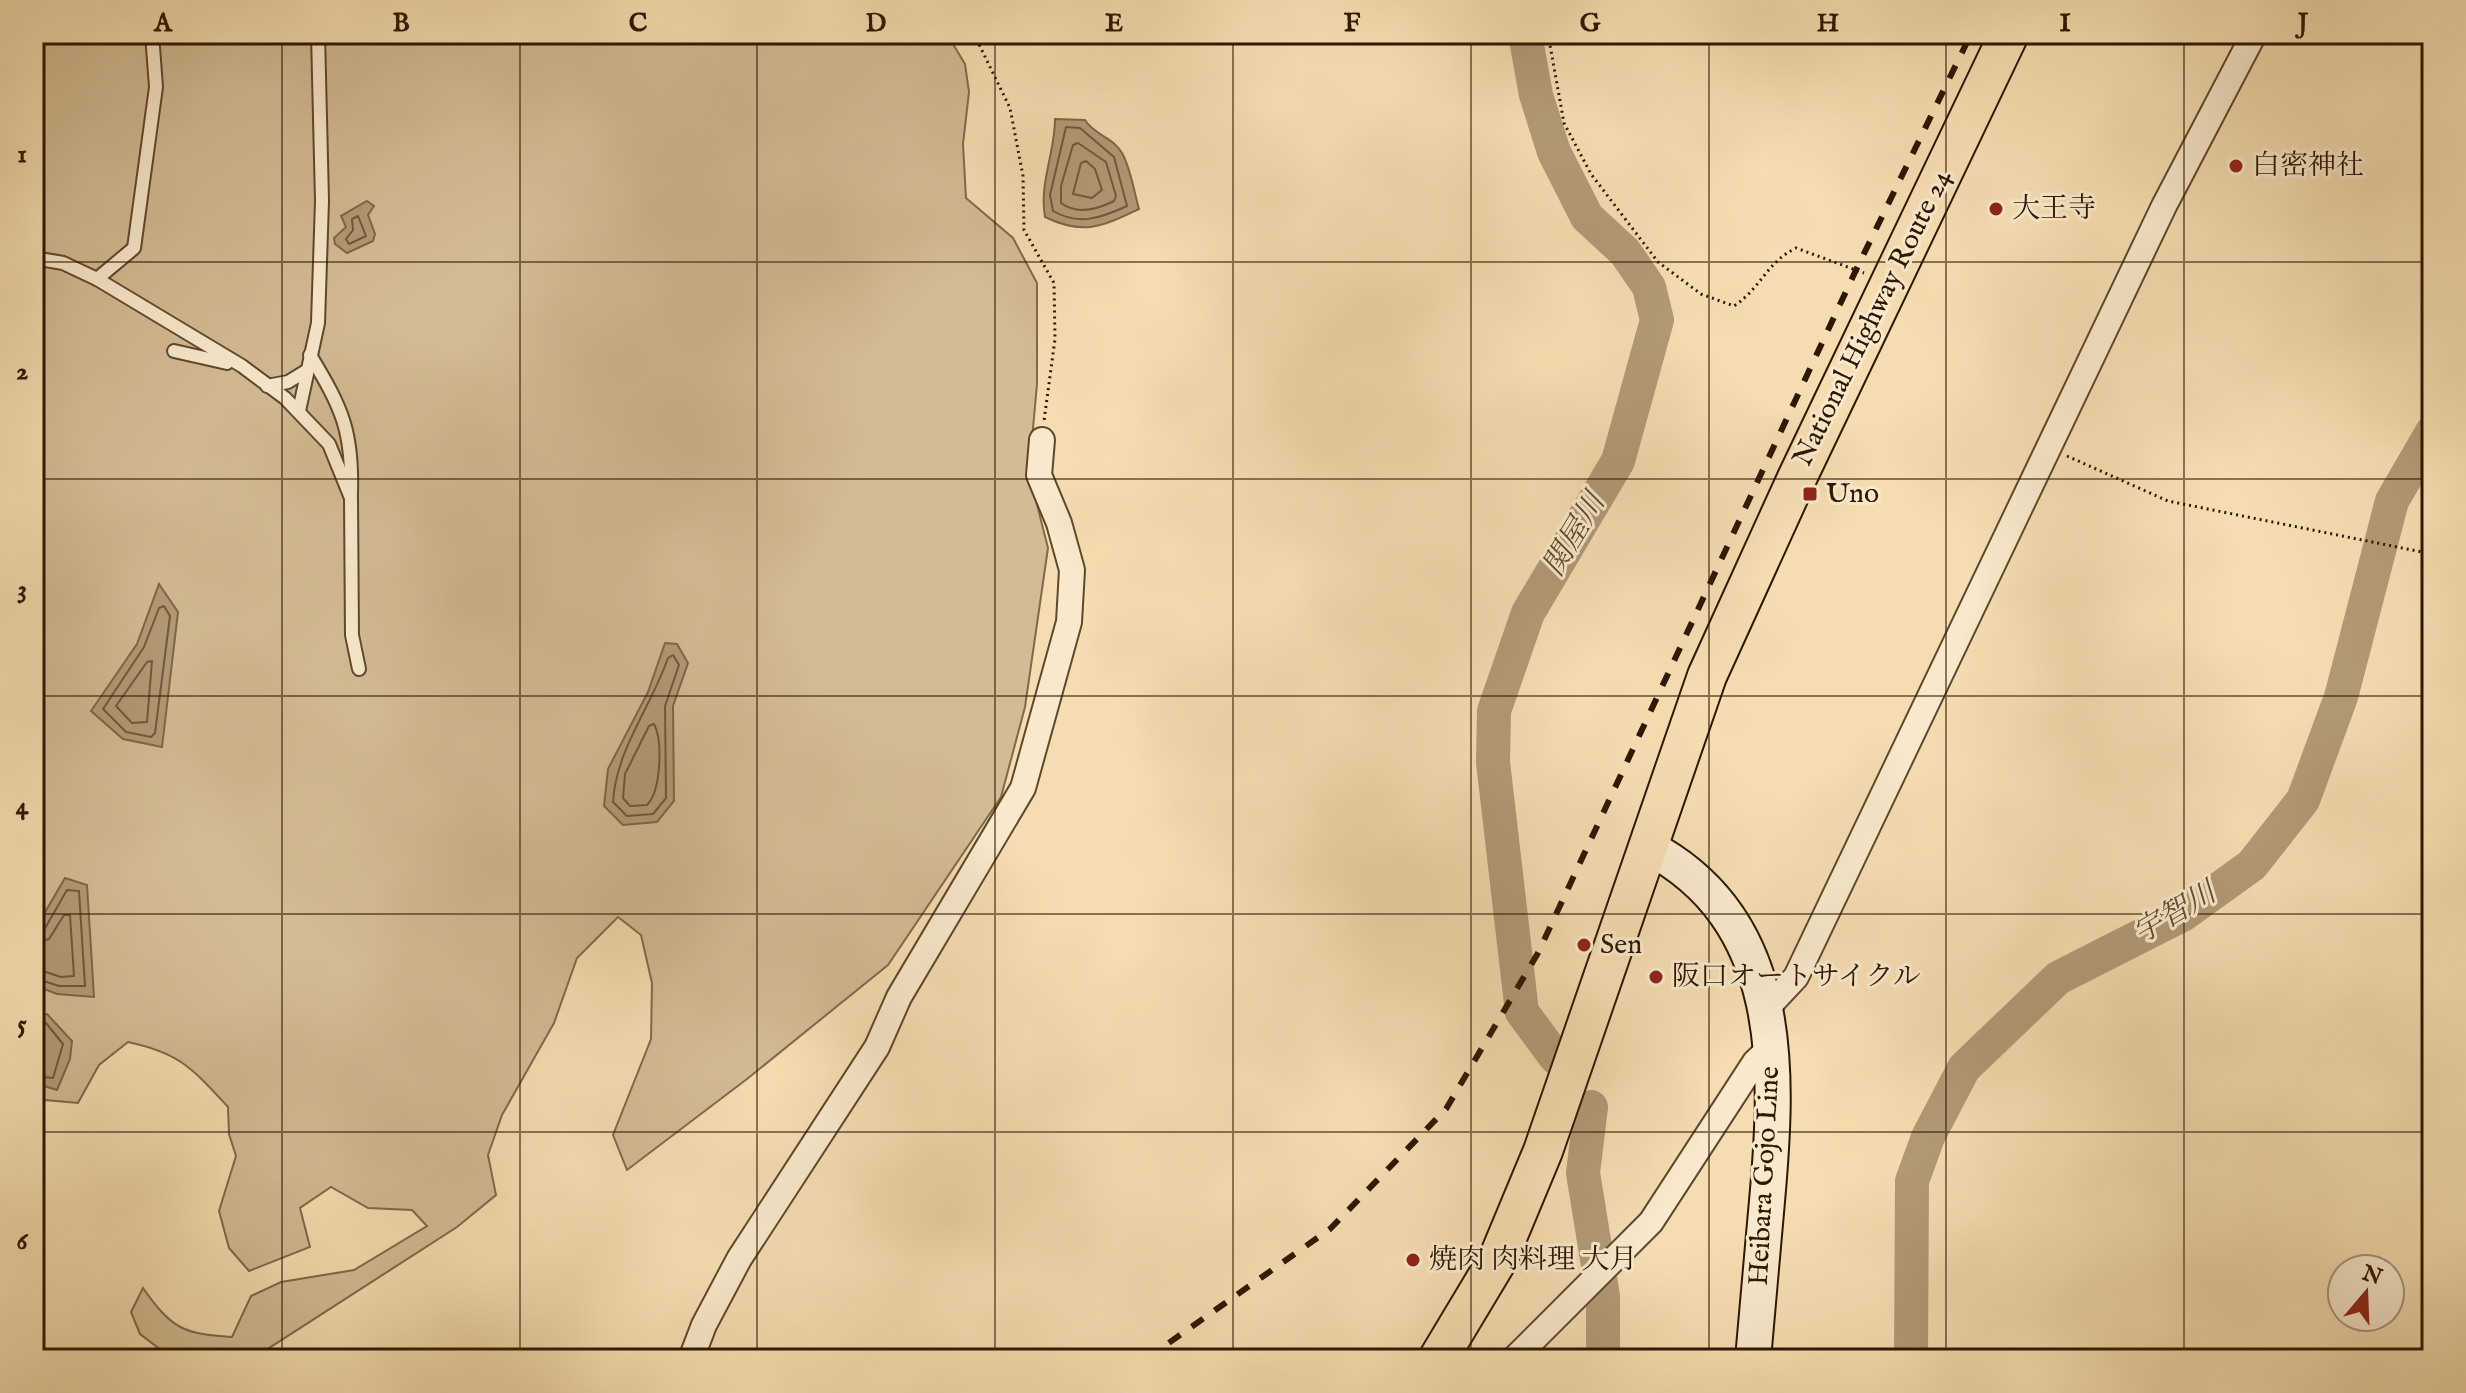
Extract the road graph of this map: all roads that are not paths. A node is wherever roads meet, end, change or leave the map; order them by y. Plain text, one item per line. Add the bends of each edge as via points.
1 (152, 34) edge
2 (318, 34) edge
3 (2009, 34) edge
4 (2254, 34) edge
5 (34, 258) edge
6 (97, 279) junction
7 (174, 351) dead end
8 (310, 355) junction
9 (242, 366) junction
10 (306, 371) junction
11 (267, 386) junction
12 (299, 411) junction
13 (1042, 440) road end
14 (351, 498) junction
15 (359, 669) dead end
16 (1648, 847) junction
17 (1767, 1008) junction
18 (1772, 1046) junction
19 (691, 1359) edge
20 (1438, 1359) edge
21 (1514, 1359) edge
22 (1753, 1359) edge

1 - 6 lane via 156,87 134,248
2 - 8 lane via 322,201 318,323
3 - 16 highway, National Highway Route 24 via 1720,648
4 - 17 street via 2164,206 1796,977
5 - 6 lane via 63,263
6 - 9 lane
7 - 9 lane
8 - 10 lane
8 - 14 lane via 349,431
9 - 11 lane
10 - 11 lane
10 - 12 lane
11 - 12 lane
12 - 14 lane via 329,444
13 - 19 street via 1039,475 1072,570 1069,622 1023,788 899,997 877,1047 739,1259
14 - 15 lane via 352,635
16 - 17 main road, Heibara Gojo Line via 1679,863 1723,911 1743,944
16 - 20 highway, National Highway Route 24 via 1543,1151 1498,1259
17 - 18 main road, Heibara Gojo Line
18 - 21 street via 1755,1062 1651,1222
18 - 22 main road, Heibara Gojo Line via 1775,1115

